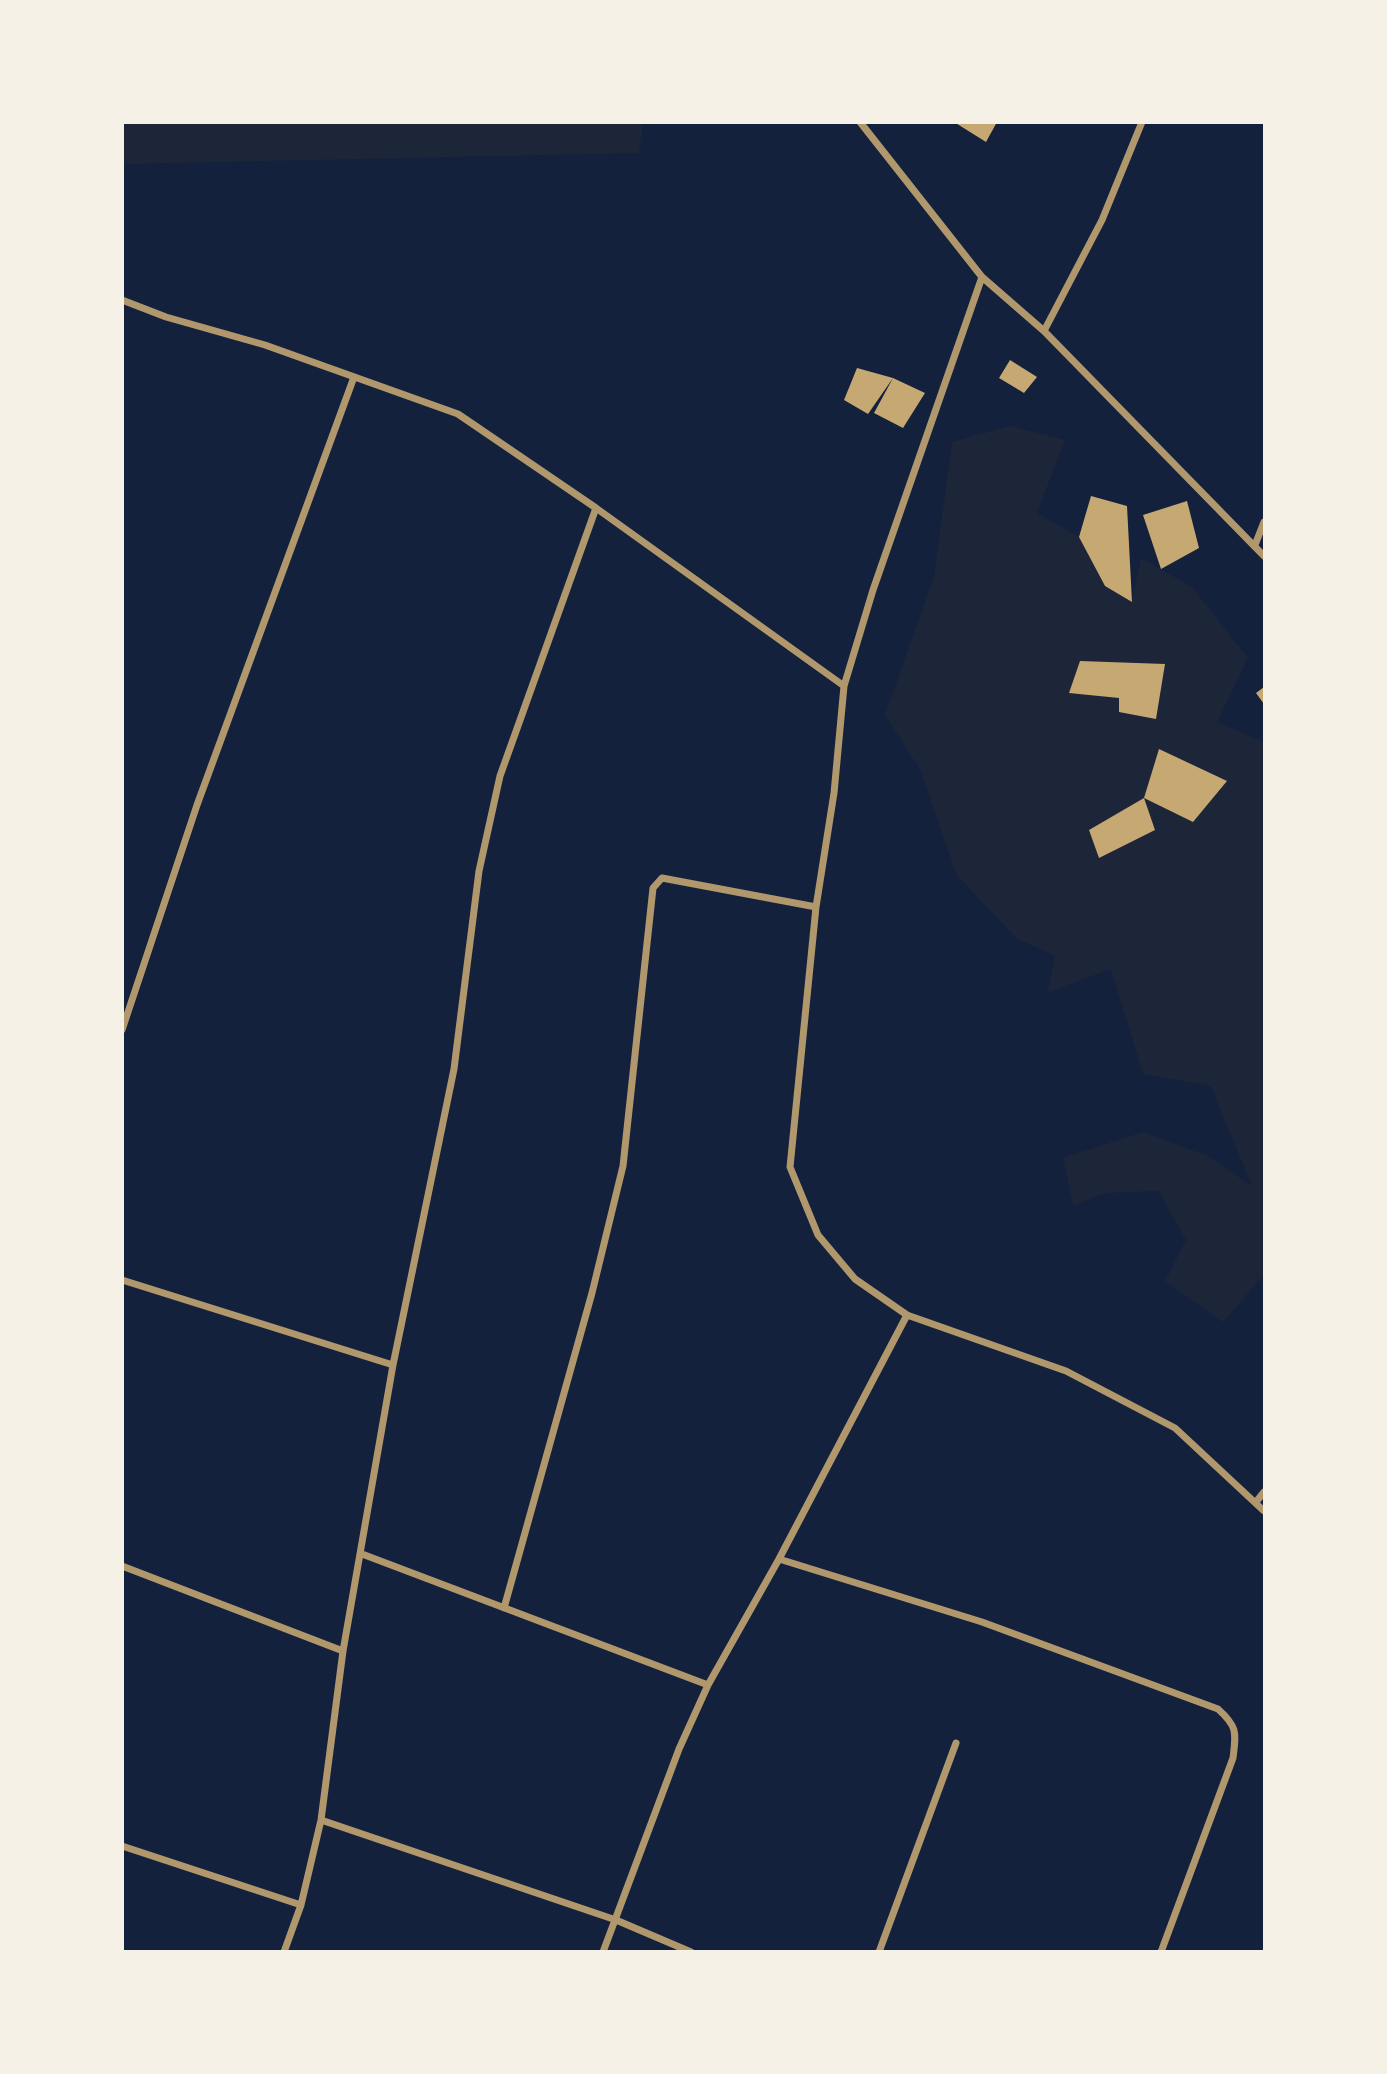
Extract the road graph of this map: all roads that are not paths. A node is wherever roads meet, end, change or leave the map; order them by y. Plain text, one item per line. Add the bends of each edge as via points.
1 (860, 122) edge
2 (1142, 122) edge
3 (982, 277) junction
4 (122, 300) edge
5 (1044, 331) junction
6 (354, 377) junction
7 (596, 508) junction
8 (1265, 522) edge
9 (1255, 545) junction
10 (1265, 556) edge
11 (844, 686) junction
12 (816, 907) junction
13 (122, 1030) edge
14 (122, 1280) edge
15 (907, 1315) junction
16 (393, 1365) junction
17 (1265, 1492) edge
18 (1256, 1502) junction
19 (1265, 1511) edge
20 (362, 1554) junction
21 (779, 1559) junction
22 (122, 1566) edge
23 (504, 1608) junction
24 (344, 1651) junction
25 (708, 1685) junction
26 (956, 1743) dead end
27 (321, 1820) junction
28 (122, 1846) edge
29 (301, 1905) junction
30 (616, 1920) junction
31 (284, 1951) edge
32 (603, 1951) edge
33 (691, 1951) edge
34 (879, 1951) edge
35 (1161, 1951) edge

1 - 3 street
2 - 5 street via 1102,220
3 - 5 street
3 - 11 street
4 - 6 street
5 - 9 street
6 - 7 street via 458,414
6 - 13 street via 197,805
7 - 11 street
7 - 16 street via 500,776 479,872 454,1069
8 - 9 street
9 - 10 street
11 - 12 street via 834,793
12 - 15 street via 790,1167 818,1235 855,1279
12 - 23 street via 662,878 653,888 623,1166
14 - 16 street
15 - 18 street via 1066,1371 1175,1428
15 - 21 street
16 - 20 street
17 - 18 street
18 - 19 street
20 - 23 street
20 - 24 street
21 - 25 street
21 - 35 street via 982,1622 1218,1709 1231,1720 1236,1732 1233,1758
22 - 24 street
23 - 25 street
24 - 27 street
25 - 30 street via 679,1749
26 - 34 street
27 - 29 street
27 - 30 street
28 - 29 street
29 - 31 street
30 - 32 street
30 - 33 street

